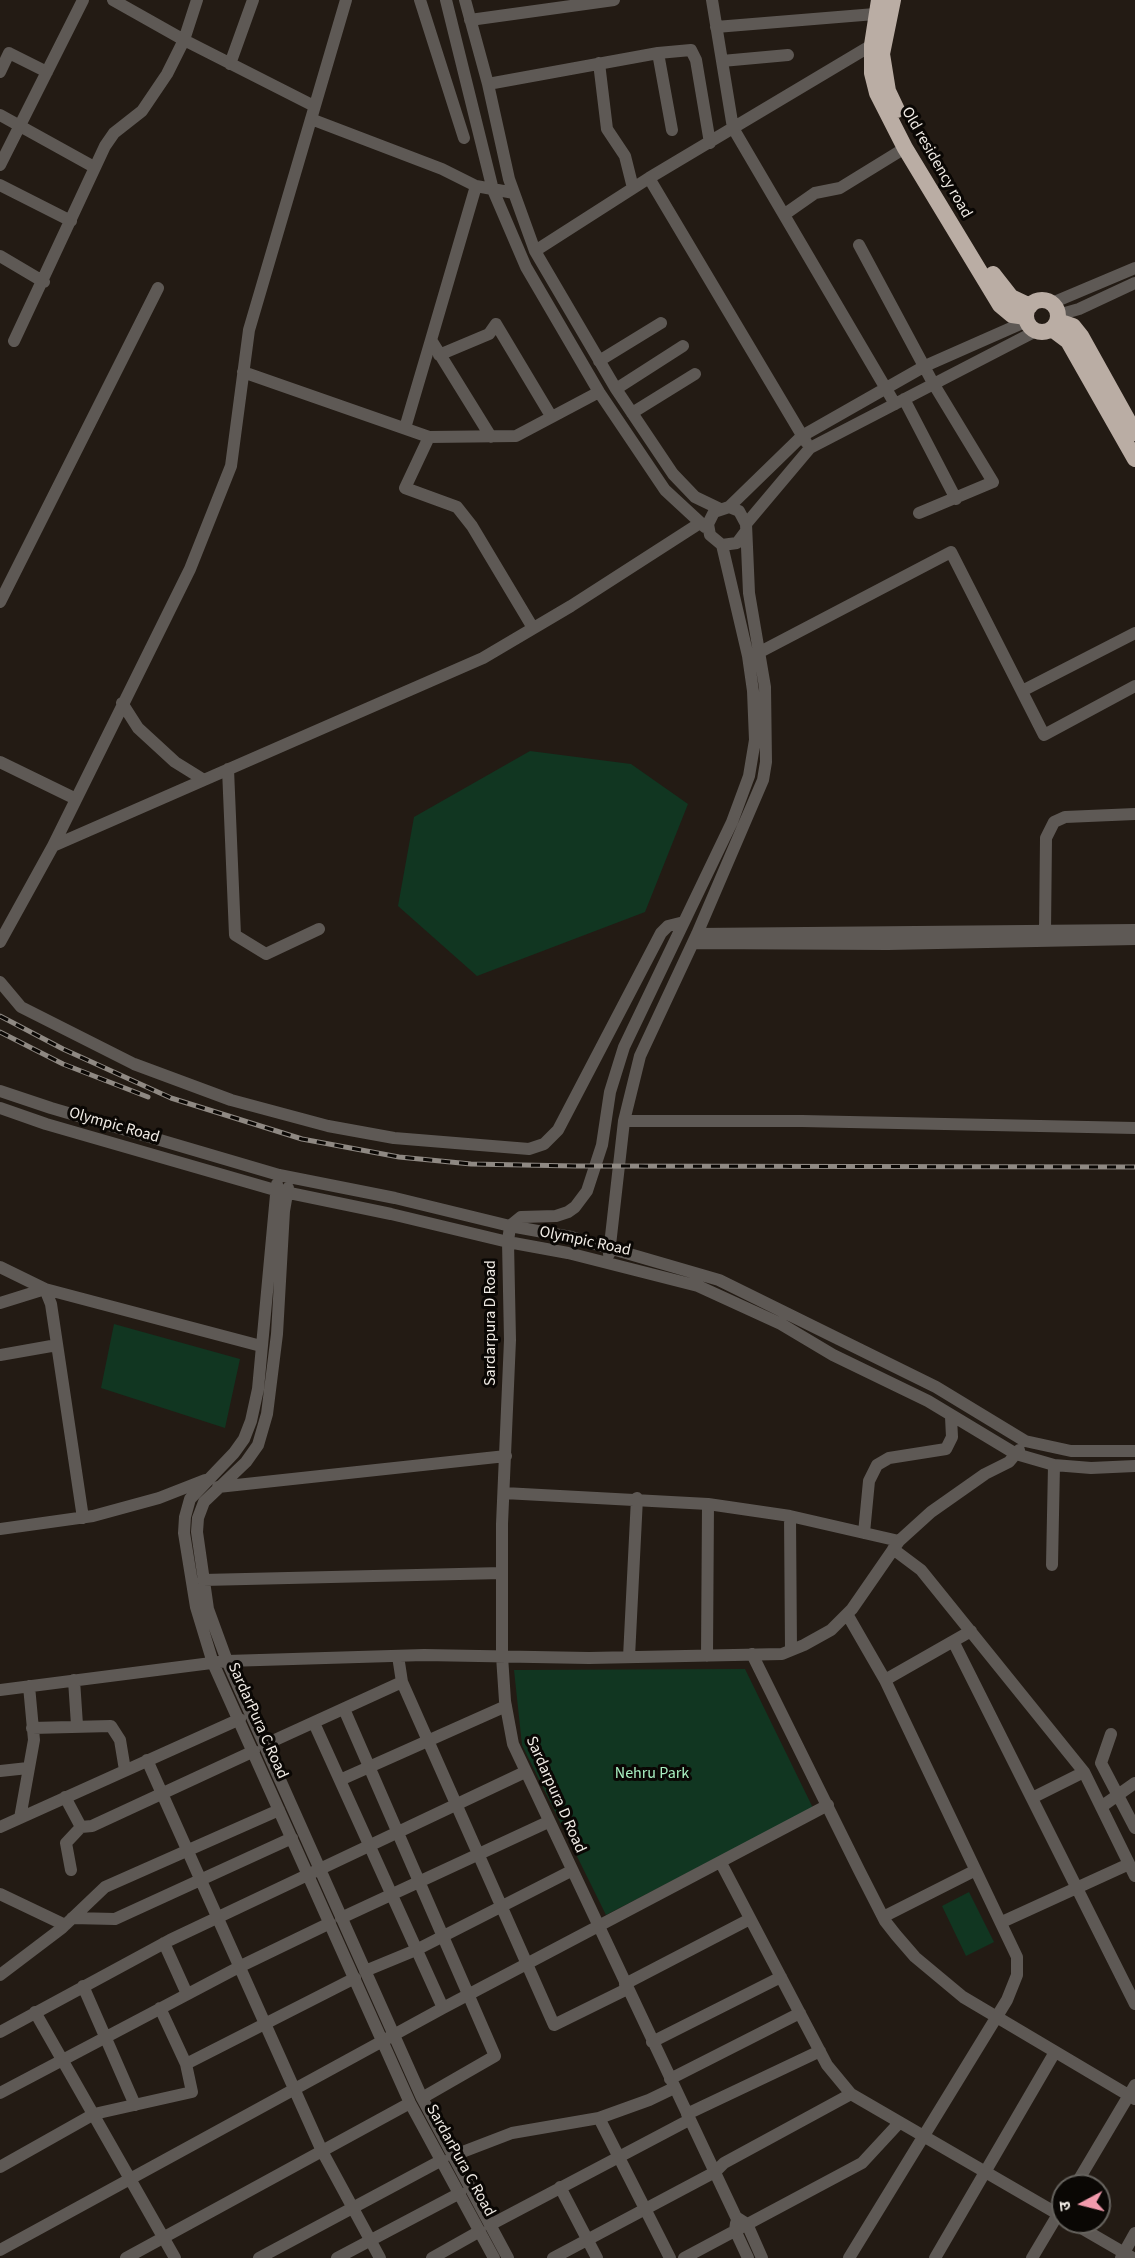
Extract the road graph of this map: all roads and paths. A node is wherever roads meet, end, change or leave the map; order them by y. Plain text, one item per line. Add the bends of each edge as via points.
1 (83, 0) edge
2 (113, 0) edge
3 (197, 0) edge
4 (253, 0) edge
5 (346, 0) edge
6 (420, 0) edge
7 (446, 0) edge
8 (465, 0) edge
9 (614, 0) edge
10 (712, 0) edge
11 (893, 0) edge
12 (877, 7) edge
13 (470, 20) junction
14 (716, 27) junction
15 (184, 40) junction
16 (872, 45) junction
17 (658, 53) junction
18 (788, 55) dead end
19 (722, 61) junction
20 (599, 63) junction
21 (230, 64) junction
22 (0, 72) edge
23 (47, 72) junction
24 (488, 84) junction
25 (313, 113) junction
26 (0, 115) edge
27 (20, 126) junction
28 (733, 128) junction
29 (672, 130) dead end
30 (464, 138) dead end
31 (710, 143) junction
32 (905, 148) junction
33 (0, 165) edge
34 (94, 167) junction
35 (649, 178) junction
36 (0, 185) edge
37 (476, 186) junction
38 (633, 188) junction
39 (493, 190) junction
40 (514, 193) junction
41 (785, 214) junction
42 (71, 221) junction
43 (859, 245) dead end
44 (535, 250) junction
45 (0, 256) edge
46 (1135, 268) edge
47 (44, 282) junction
48 (1135, 283) edge
49 (158, 288) dead end
50 (1042, 318) junction
51 (660, 323) dead end
52 (430, 340) junction
53 (14, 341) dead end
54 (683, 346) dead end
55 (440, 355) junction
56 (599, 361) junction
57 (925, 366) junction
58 (243, 372) junction
59 (695, 374) dead end
60 (933, 383) junction
61 (886, 388) junction
62 (615, 389) junction
63 (599, 392) junction
64 (899, 401) junction
65 (632, 413) junction
66 (551, 416) junction
67 (1131, 416) edge
68 (405, 428) junction
69 (1135, 433) edge
70 (802, 436) junction
71 (429, 437) junction
72 (491, 437) junction
73 (810, 448) junction
74 (1135, 459) edge
75 (956, 499) junction
76 (725, 508) junction
77 (919, 513) dead end
78 (704, 526) junction
79 (746, 527) junction
80 (722, 545) junction
81 (0, 602) edge
82 (533, 628) junction
83 (1135, 633) edge
84 (760, 652) junction
85 (1135, 687) edge
86 (1022, 691) junction
87 (122, 703) junction
88 (0, 762) edge
89 (228, 769) junction
90 (204, 780) junction
91 (76, 799) junction
92 (1135, 814) edge
93 (53, 846) junction
94 (690, 909) junction
95 (704, 916) junction
96 (684, 922) junction
97 (319, 929) dead end
98 (1135, 930) edge
99 (1045, 932) junction
100 (695, 939) junction
101 (1135, 939) edge
102 (0, 942) edge
103 (0, 982) edge
104 (0, 1091) edge
105 (0, 1108) edge
106 (624, 1121) junction
107 (1135, 1128) edge
108 (285, 1176) junction
109 (281, 1192) junction
110 (510, 1226) junction
111 (508, 1242) junction
112 (610, 1247) junction
113 (607, 1262) junction
114 (0, 1267) edge
115 (699, 1280) junction
116 (45, 1289) junction
117 (0, 1303) edge
118 (57, 1345) junction
119 (261, 1346) junction
120 (0, 1355) edge
121 (951, 1417) junction
122 (1025, 1441) junction
123 (1135, 1451) edge
124 (1016, 1454) junction
125 (506, 1456) junction
126 (1054, 1465) junction
127 (1135, 1466) edge
128 (210, 1478) junction
129 (219, 1488) junction
130 (504, 1493) junction
131 (637, 1498) junction
132 (708, 1504) junction
133 (790, 1516) junction
134 (83, 1518) junction
135 (0, 1529) edge
136 (864, 1533) junction
137 (896, 1545) junction
138 (1052, 1565) dead end
139 (502, 1573) junction
140 (203, 1580) junction
141 (847, 1614) junction
142 (970, 1631) junction
143 (954, 1643) junction
144 (791, 1650) junction
145 (752, 1654) junction
146 (398, 1656) junction
147 (502, 1656) junction
148 (707, 1656) junction
149 (629, 1657) junction
150 (227, 1661) junction
151 (213, 1663) junction
152 (74, 1680) junction
153 (885, 1680) junction
154 (402, 1682) junction
155 (29, 1686) junction
156 (0, 1690) edge
157 (506, 1706) junction
158 (344, 1709) junction
159 (240, 1719) junction
160 (314, 1723) junction
161 (77, 1725) junction
162 (32, 1728) junction
163 (1111, 1734) dead end
164 (428, 1740) junction
165 (259, 1748) junction
166 (147, 1760) junction
167 (369, 1766) junction
168 (28, 1768) junction
169 (125, 1770) junction
170 (0, 1771) edge
171 (525, 1772) junction
172 (1084, 1772) junction
173 (340, 1780) junction
174 (1135, 1783) edge
175 (163, 1795) junction
176 (1118, 1796) junction
177 (65, 1797) junction
178 (1032, 1798) junction
179 (457, 1804) junction
180 (828, 1805) junction
181 (1101, 1807) junction
182 (279, 1810) junction
183 (20, 1818) junction
184 (548, 1822) junction
185 (0, 1827) edge
186 (81, 1827) junction
187 (1135, 1828) edge
188 (398, 1831) junction
189 (292, 1838) junction
190 (369, 1845) junction
191 (189, 1852) junction
192 (478, 1853) junction
193 (721, 1863) junction
194 (1129, 1864) junction
195 (71, 1870) dead end
196 (314, 1871) junction
197 (571, 1871) junction
198 (972, 1872) dead end
199 (1135, 1876) edge
200 (202, 1879) junction
201 (420, 1882) junction
202 (1077, 1888) junction
203 (0, 1894) edge
204 (392, 1895) junction
205 (501, 1905) junction
206 (219, 1916) junction
207 (883, 1917) junction
208 (750, 1919) junction
209 (69, 1921) junction
210 (336, 1921) junction
211 (1002, 1922) junction
212 (597, 1927) junction
213 (443, 1935) junction
214 (164, 1943) junction
215 (416, 1950) junction
216 (525, 1965) junction
217 (242, 1966) junction
218 (360, 1975) junction
219 (0, 1976) edge
220 (781, 1977) junction
221 (83, 1986) junction
222 (626, 1986) junction
223 (187, 1994) junction
224 (468, 1995) junction
225 (1135, 2004) edge
226 (160, 2008) junction
227 (443, 2008) junction
228 (35, 2012) junction
229 (800, 2013) junction
230 (996, 2018) junction
231 (267, 2023) junction
232 (0, 2032) edge
233 (395, 2035) junction
234 (106, 2037) junction
235 (383, 2041) junction
236 (652, 2042) junction
237 (820, 2051) junction
238 (1055, 2052) junction
239 (62, 2059) junction
240 (186, 2064) junction
241 (672, 2083) junction
242 (296, 2089) junction
243 (0, 2093) edge
244 (1133, 2093) edge
245 (851, 2094) junction
246 (422, 2098) junction
247 (410, 2103) junction
248 (135, 2106) junction
249 (94, 2114) junction
250 (688, 2117) junction
251 (599, 2118) junction
252 (899, 2123) junction
253 (922, 2138) junction
254 (322, 2151) junction
255 (618, 2156) junction
256 (447, 2158) junction
257 (0, 2167) edge
258 (715, 2172) junction
259 (984, 2172) junction
260 (1082, 2174) edge
261 (131, 2179) junction
262 (560, 2187) junction
263 (460, 2193) junction
264 (352, 2207) junction
265 (645, 2208) junction
266 (1051, 2208) edge
267 (739, 2224) junction
268 (485, 2228) junction
269 (1051, 2229) edge
270 (1135, 2233) edge
271 (1090, 2234) edge
272 (163, 2238) junction
273 (587, 2239) junction
274 (369, 2241) junction
275 (0, 2250) edge
276 (1126, 2256) edge
277 (853, 2257) edge
278 (126, 2258) edge
279 (175, 2258) edge
280 (259, 2258) edge
281 (337, 2258) edge
282 (380, 2258) edge
283 (432, 2258) edge
284 (494, 2258) edge
285 (508, 2258) edge
286 (554, 2258) edge
287 (597, 2258) edge
288 (670, 2258) edge
289 (684, 2258) edge
290 (748, 2258) edge
291 (762, 2258) edge
292 (935, 2258) edge
293 (1032, 2258) edge

1 - 23 street
2 - 15 street
3 - 15 street
4 - 21 street
5 - 25 street
6 - 30 street
7 - 39 street
8 - 13 street
9 - 13 street
10 - 14 street
11 - 50 highway, Old residency road via 882,54 888,91 996,281 1011,297
12 - 14 street
12 - 16 highway, Old residency road
13 - 24 street
14 - 19 street
15 - 21 street
15 - 34 street via 142,111 114,133
16 - 28 street
16 - 32 highway, Old residency road via 877,93
17 - 20 street
17 - 29 street
17 - 31 street via 683,49 695,53
18 - 19 street
19 - 28 street
20 - 24 street
20 - 38 street via 607,129 625,156
21 - 25 street
22 - 23 street via 9,53
23 - 27 street
24 - 40 street
25 - 37 street
25 - 58 street via 249,330
26 - 27 street
27 - 33 street
27 - 34 street
28 - 31 street
28 - 41 street
31 - 35 street
32 - 41 street via 840,188 815,193
32 - 50 highway, Old residency road via 1000,305 1012,315
34 - 42 street
35 - 38 street
35 - 70 street
36 - 42 street
37 - 39 street
37 - 52 street
38 - 44 street
39 - 40 street
39 - 63 street via 526,267
40 - 44 street
41 - 61 street
42 - 47 street
43 - 57 street
44 - 56 street
45 - 47 street
46 - 50 street
47 - 53 street
48 - 50 street via 1079,309
49 - 81 street
50 - 57 street
50 - 60 street
50 - 67 highway via 1077,330
50 - 74 highway via 1068,341
51 - 56 street
52 - 55 street
52 - 68 street
54 - 62 street
55 - 66 street via 489,334 496,324
55 - 72 street
56 - 62 street
57 - 60 street
57 - 61 street
58 - 68 street
58 - 87 street via 231,466 190,569
59 - 65 street
60 - 64 street
60 - 75 street via 993,482
61 - 64 street
61 - 70 street
62 - 65 street
63 - 66 street
63 - 78 street via 665,490
64 - 73 street
64 - 75 street
65 - 76 street via 673,474 695,497
66 - 72 street via 516,436
67 - 69 highway
68 - 71 street
70 - 73 street
70 - 76 street
71 - 72 street
71 - 82 street via 405,488 457,507
73 - 79 street
75 - 77 street
76 - 78 street
76 - 79 street via 739,511
78 - 80 street via 713,540
78 - 82 street
79 - 80 street via 737,543
79 - 84 street via 749,593
80 - 94 street via 748,656 755,741 743,794
82 - 89 street via 483,658
83 - 86 street
84 - 86 street via 951,552
84 - 95 street via 767,730 763,780
85 - 86 street via 1044,735
87 - 90 street via 138,728 175,762
87 - 91 street
88 - 91 street
89 - 90 street
89 - 97 street via 235,935 266,954
90 - 93 street
91 - 93 street
92 - 99 street via 1065,817 1054,822 1046,838
93 - 102 street
94 - 95 street
94 - 96 street
95 - 100 street
96 - 103 street via 668,926 661,933 558,1130 544,1144 529,1149 394,1138 328,1126 231,1100 102,1048 21,1006
96 - 110 street via 624,1047 610,1092 602,1145 587,1191 568,1212 521,1217
98 - 99 street
99 - 100 street
100 - 101 street via 866,945
100 - 106 street via 639,1056
104 - 108 street, Olympic Road
105 - 109 street, Olympic Road
106 - 107 street via 792,1120
106 - 112 street
108 - 109 street, SardarPura C Road
108 - 110 street, Olympic Road
109 - 111 street, Olympic Road
109 - 119 street, SardarPura C Road
109 - 129 street, SardarPura C Road via 272,1385 267,1414 258,1445
110 - 111 street, Sardarpura D Road
110 - 112 street, Olympic Road
111 - 113 street, Olympic Road
111 - 125 street, Sardarpura D Road
112 - 113 street
112 - 115 street, Olympic Road
113 - 115 street, Olympic Road
114 - 116 street
115 - 121 street, Olympic Road via 833,1355 928,1401
115 - 122 street, Olympic Road via 752,1295 936,1387
116 - 117 street
116 - 118 street
116 - 119 street
118 - 120 street
118 - 134 street
119 - 128 street, SardarPura C Road via 258,1389 244,1439
121 - 124 street, Olympic Road
121 - 136 street via 952,1437 946,1449 889,1458 877,1464 869,1480
122 - 123 street, Olympic Road via 1071,1451
122 - 124 street
124 - 126 street, Olympic Road
124 - 137 street via 930,1512
125 - 129 street
125 - 130 street, Sardarpura D Road
126 - 127 street, Olympic Road
126 - 138 street
128 - 129 street
128 - 134 street via 159,1498
128 - 151 street, SardarPura C Road via 190,1499 184,1533 196,1607
129 - 140 street, SardarPura C Road via 201,1506 198,1518
130 - 131 street
130 - 139 street, Sardarpura D Road
131 - 132 street
131 - 149 street
132 - 133 street
132 - 148 street
133 - 136 street
133 - 144 street
134 - 135 street
136 - 137 street
137 - 141 street
137 - 142 street
139 - 140 street
139 - 147 street, Sardarpura D Road
140 - 150 street, SardarPura C Road via 208,1609
141 - 144 street via 831,1630
141 - 153 street
142 - 143 street
142 - 172 street
143 - 153 street
143 - 178 street
144 - 145 street via 782,1654
145 - 148 street
145 - 180 street
146 - 147 street
146 - 150 street
146 - 154 street
147 - 149 street
147 - 157 street, Sardarpura D Road
148 - 149 street
150 - 151 street
150 - 165 street, SardarPura C Road
151 - 152 street
151 - 159 street, SardarPura C Road
152 - 155 street
152 - 161 street
153 - 211 street
154 - 158 street
154 - 164 street
155 - 156 street
155 - 162 street
157 - 164 street
157 - 171 street, Sardarpura D Road via 513,1744
158 - 160 street
158 - 167 street
159 - 165 street, SardarPura C Road
159 - 166 street
160 - 165 street
160 - 173 street
161 - 162 street
161 - 169 street via 114,1728
162 - 168 street
163 - 176 street via 1101,1763
164 - 167 street
164 - 179 street
165 - 175 street
165 - 182 street, SardarPura C Road
165 - 196 street, SardarPura C Road
166 - 169 street
166 - 175 street
167 - 173 street
167 - 188 street
168 - 170 street
168 - 183 street
169 - 177 street
171 - 179 street
171 - 184 street, Sardarpura D Road
172 - 178 street
172 - 181 street
173 - 190 street
174 - 176 street
175 - 186 street via 92,1826
175 - 191 street
176 - 181 street
176 - 187 street
177 - 183 street
177 - 186 street
178 - 202 street
179 - 188 street
179 - 192 street
180 - 193 street
180 - 207 street
181 - 194 street
182 - 189 street, SardarPura C Road
182 - 191 street
183 - 185 street
184 - 192 street
184 - 197 street, Sardarpura D Road
186 - 195 street via 66,1843
188 - 190 street
188 - 201 street
189 - 196 street, SardarPura C Road
189 - 200 street
190 - 196 street
190 - 204 street
191 - 200 street
191 - 209 street via 105,1887
192 - 201 street
192 - 205 street
193 - 208 street
193 - 212 street
194 - 199 street
194 - 202 street
196 - 206 street
196 - 210 street, SardarPura C Road
197 - 205 street
197 - 212 street, Sardarpura D Road
198 - 207 street
200 - 206 street
200 - 209 street via 115,1920
201 - 204 street
201 - 213 street
202 - 211 street
202 - 225 street
203 - 209 street
204 - 210 street
204 - 215 street
205 - 213 street
205 - 216 street
206 - 214 street
206 - 217 street
207 - 230 street via 915,1957 963,1997
208 - 220 street
208 - 222 street
209 - 219 street
210 - 217 street
210 - 218 street, SardarPura C Road
211 - 230 street via 1017,1957 1017,1975
212 - 216 street
212 - 222 street, Sardarpura D Road
213 - 215 street
213 - 224 street
214 - 221 street
214 - 223 street
215 - 218 street
215 - 227 street
216 - 222 street via 554,2025
216 - 224 street
217 - 223 street
217 - 231 street
218 - 231 street
218 - 233 street, SardarPura C Road
218 - 235 street, SardarPura C Road
220 - 229 street
220 - 236 street
221 - 228 street
221 - 234 street
222 - 236 street, Sardarpura D Road
223 - 226 street
224 - 227 street
224 - 246 street via 495,2056
226 - 234 street
226 - 240 street
227 - 233 street
228 - 232 street
228 - 239 street
229 - 237 street
229 - 241 street
230 - 238 street
230 - 253 street
231 - 240 street
231 - 242 street
233 - 235 street
233 - 246 street, SardarPura C Road
234 - 239 street
234 - 248 street
235 - 242 street
235 - 247 street, SardarPura C Road
236 - 241 street, Sardarpura D Road
237 - 245 street via 827,2066
237 - 250 street
238 - 244 street
238 - 259 street
239 - 243 street
239 - 249 street
240 - 248 street via 193,2086 190,2093
241 - 250 street, Sardarpura D Road
241 - 251 street via 649,2100
242 - 254 street
242 - 261 street
244 - 260 street
245 - 252 street
245 - 258 street via 724,2163
246 - 256 street, SardarPura C Road
247 - 254 street
247 - 256 street, SardarPura C Road
248 - 249 street
249 - 257 street
249 - 261 street
250 - 255 street
250 - 258 street, Sardarpura D Road
251 - 255 street
251 - 256 street via 512,2133
252 - 253 street
252 - 267 street via 862,2163
253 - 259 street
253 - 277 street
254 - 264 street
254 - 272 street
255 - 262 street
255 - 265 street
256 - 263 street, SardarPura C Road
256 - 264 street
256 - 268 street, SardarPura C Road
258 - 265 street
258 - 267 street, Sardarpura D Road
259 - 266 street
259 - 292 street
261 - 272 street
261 - 275 street
262 - 268 street
262 - 273 street
263 - 268 street, SardarPura C Road
263 - 274 street
264 - 274 street
264 - 280 street
265 - 273 street
265 - 288 street
267 - 289 street
267 - 290 street, Sardarpura D Road
267 - 291 street, Sardarpura D Road
268 - 283 street
268 - 284 street, SardarPura C Road
268 - 285 street, SardarPura C Road
269 - 293 street
270 - 276 street
271 - 276 street
272 - 278 street
272 - 279 street
273 - 286 street
273 - 287 street
274 - 281 street
274 - 282 street

